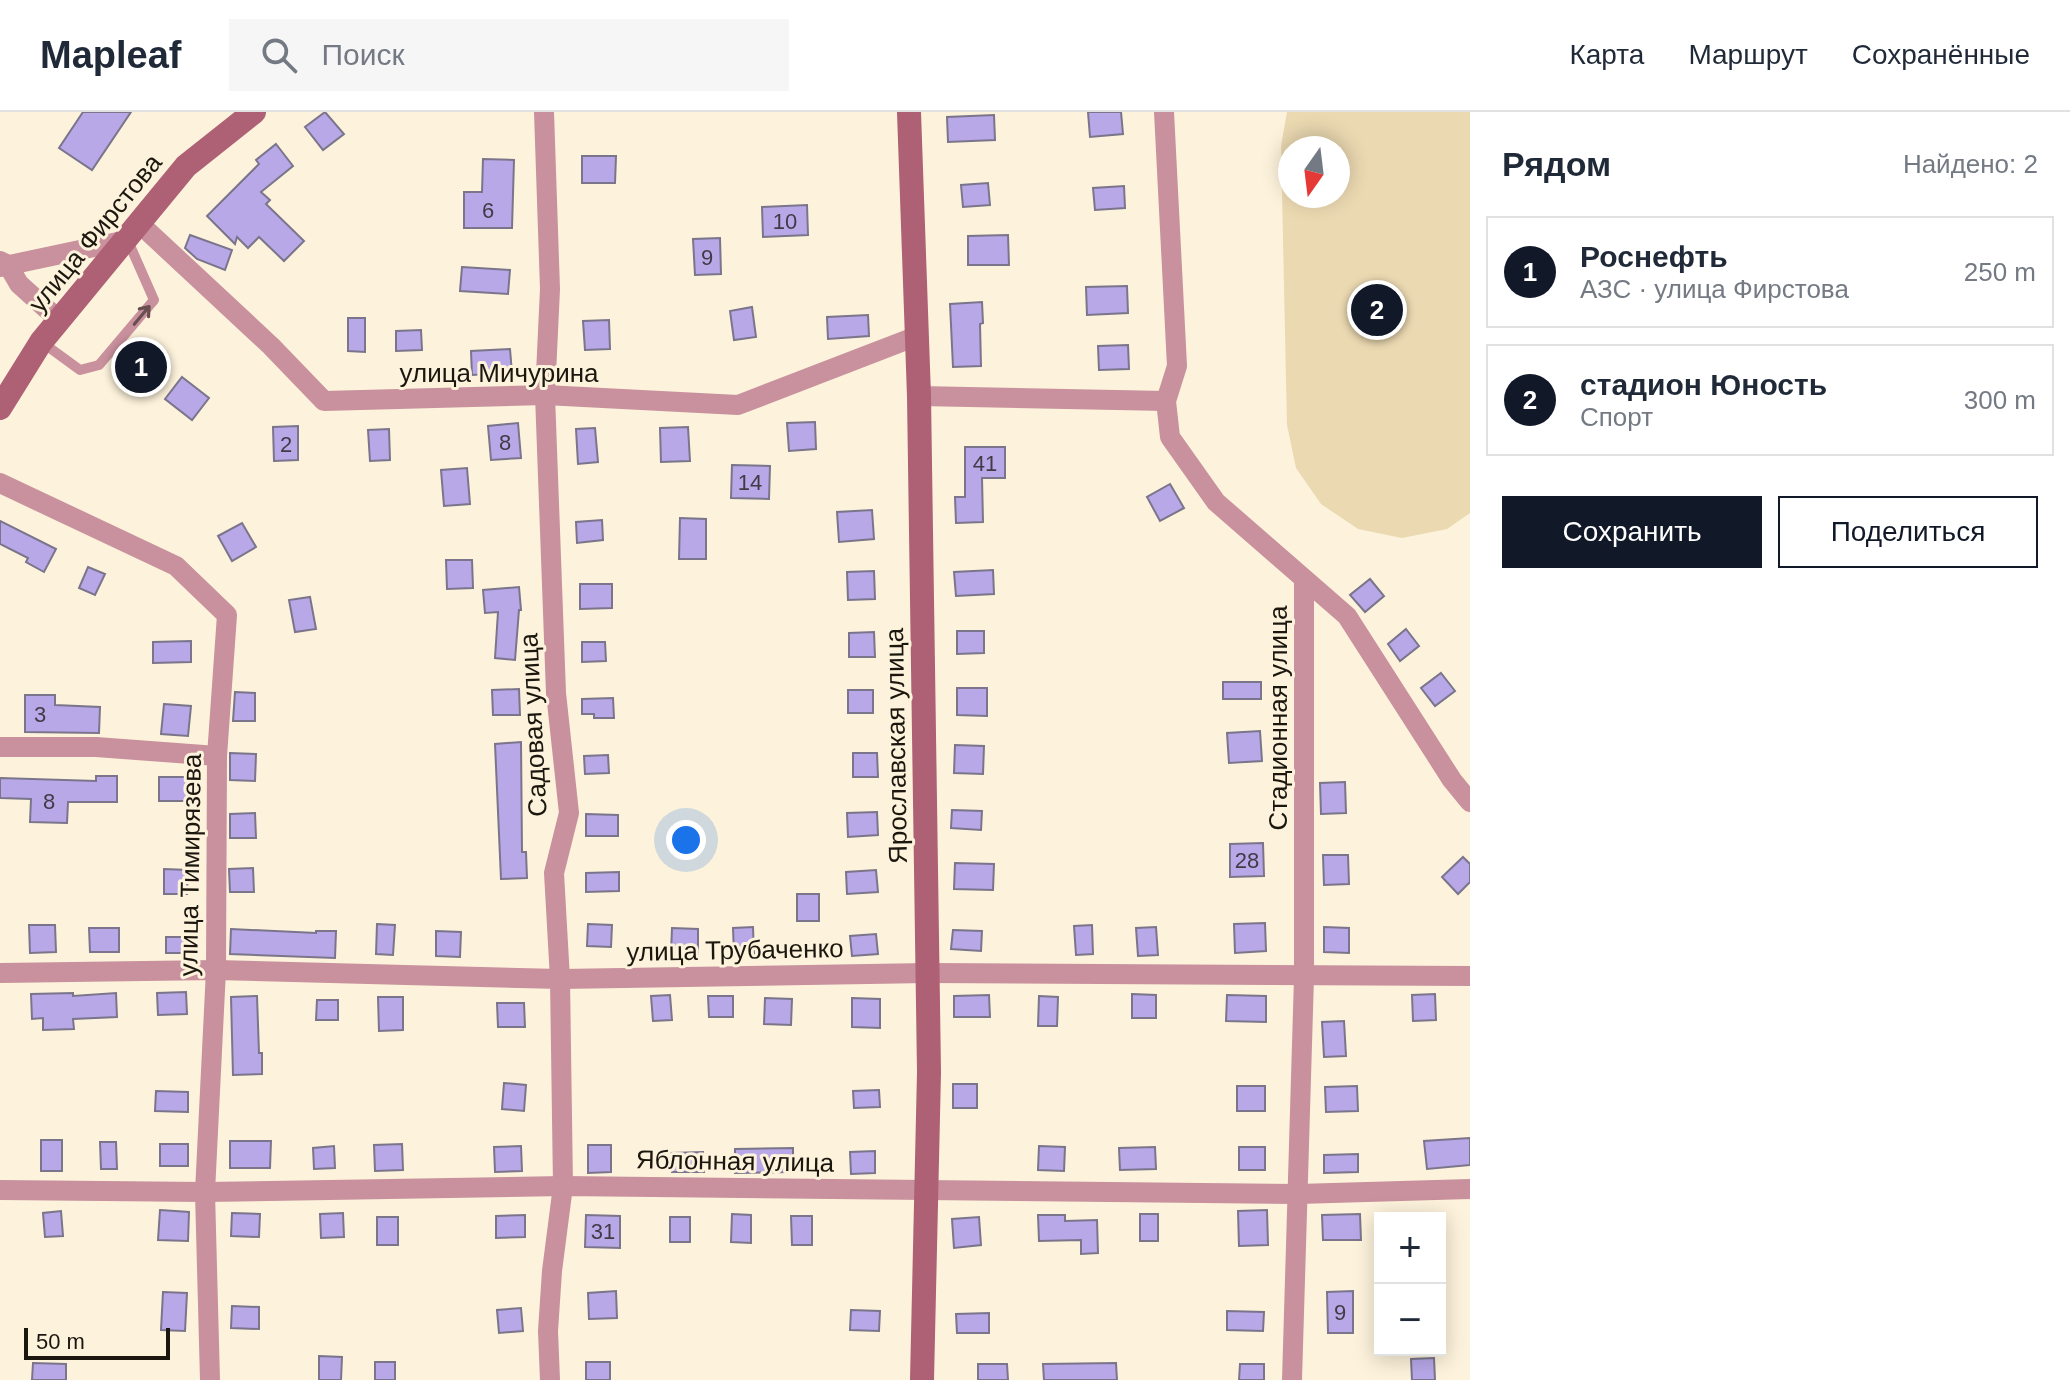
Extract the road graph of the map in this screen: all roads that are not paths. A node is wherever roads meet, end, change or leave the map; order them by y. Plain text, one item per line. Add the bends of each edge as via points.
1 (254, 112) edge
2 (544, 112) edge
3 (909, 112) edge
4 (1164, 112) edge
5 (134, 232) junction
6 (3, 264) edge
7 (59, 320) junction
8 (917, 336) junction
9 (41, 342) junction
10 (545, 395) junction
11 (919, 396) junction
12 (1166, 401) junction
13 (0, 408) edge
14 (0, 483) edge
15 (1304, 579) junction
16 (0, 747) edge
17 (217, 756) junction
18 (1470, 802) edge
19 (216, 970) junction
20 (0, 973) edge
21 (928, 973) junction
22 (1470, 976) edge
23 (1304, 977) junction
24 (560, 979) junction
25 (563, 1186) junction
26 (926, 1189) junction
27 (1470, 1189) edge
28 (0, 1190) edge
29 (205, 1192) junction
30 (1298, 1194) junction
31 (210, 1380) edge
32 (550, 1380) edge
33 (922, 1380) edge
34 (1292, 1380) edge

1 - 5 street, улица Фирстова via 186,166
2 - 10 street, Садовая улица via 550,289
3 - 8 street, Ярославская улица
4 - 12 street, Стадионная улица via 1177,366
5 - 6 street
5 - 7 street, улица Фирстова
9 -> 5 lane via 80,370 99,365 145,311 154,300
5 - 10 street, улица Мичурина via 261,336 324,401
6 - 7 street
7 - 9 street, улица Фирстова
8 - 10 street, улица Мичурина via 738,405
8 - 11 street, Ярославская улица
9 - 13 street, улица Фирстова
10 - 24 street, Садовая улица via 556,693 569,813 554,873
11 - 12 street
11 - 21 street, Ярославская улица
12 - 15 street, Стадионная улица via 1170,437 1216,502
14 - 17 street, улица Тимирязева via 176,566 227,615
15 - 18 street via 1347,616
15 - 23 street, Стадионная улица
16 - 17 street
17 - 19 street, улица Тимирязева
19 - 20 street, улица Трубаченко
19 - 24 street, улица Трубаченко
19 - 29 street, улица Тимирязева
21 - 23 street, улица Трубаченко
21 - 24 street, улица Трубаченко
21 - 26 street, Ярославская улица
22 - 23 street, улица Трубаченко
23 - 30 street, Стадионная улица
24 - 25 street, Садовая улица
25 - 26 street, Яблонная улица
25 - 29 street, Яблонная улица
25 - 32 street, Садовая улица via 552,1271
26 - 30 street, Яблонная улица
26 - 33 street, Ярославская улица
27 - 30 street, Яблонная улица
28 - 29 street, Яблонная улица
29 - 31 street, улица Тимирязева
30 - 34 street, Стадионная улица

